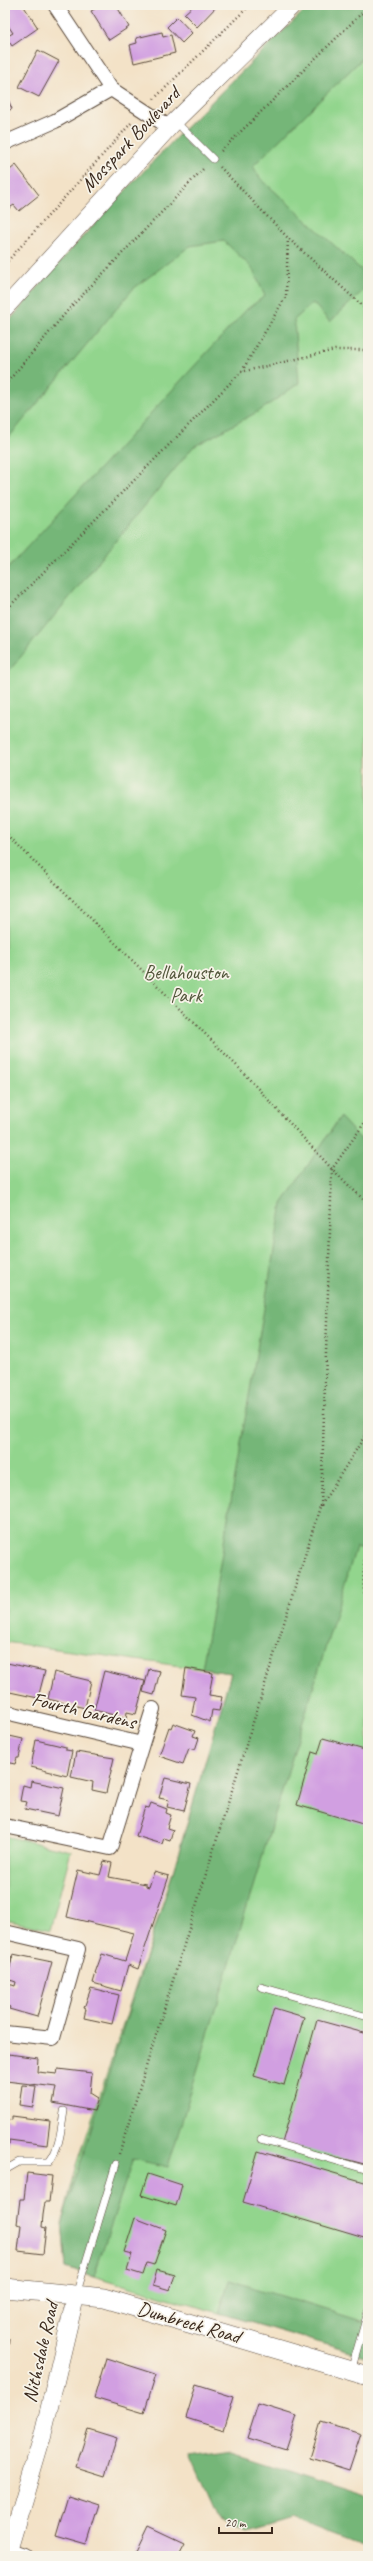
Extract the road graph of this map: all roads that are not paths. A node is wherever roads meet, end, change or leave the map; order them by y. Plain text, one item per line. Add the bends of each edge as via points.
1 (55, 5) edge
2 (293, 5) edge
3 (111, 89) junction
4 (172, 124) junction
5 (5, 143) edge
6 (213, 159) road end
7 (5, 308) edge
8 (153, 1709) dead end
9 (5, 1712) edge
10 (142, 1744) junction
11 (5, 1826) edge
12 (5, 1932) edge
13 (261, 1987) dead end
14 (368, 2017) edge
15 (5, 2033) edge
16 (64, 2112) dead end
17 (261, 2139) dead end
18 (116, 2164) road end
19 (5, 2170) edge
20 (368, 2170) edge
21 (5, 2288) edge
22 (76, 2295) junction
23 (368, 2312) edge
24 (359, 2374) edge
25 (13, 2554) edge

1 - 3 street
2 - 4 street, Mosspark Boulevard
3 - 4 street via 142,110
3 - 5 street via 55,121
4 - 6 lane
4 - 7 street, Mosspark Boulevard
8 - 10 street, Fourth Gardens
9 - 10 street, Fourth Gardens
10 - 11 street via 110,1848
12 - 15 street via 78,1949 53,2038
13 - 14 lane
16 - 19 lane via 59,2142 49,2162 19,2162
17 - 20 lane
18 - 22 lane
21 - 22 main road, Dumbreck Road
22 - 24 main road, Dumbreck Road via 104,2298
22 - 25 street, Nithsdale Road
23 - 24 lane

